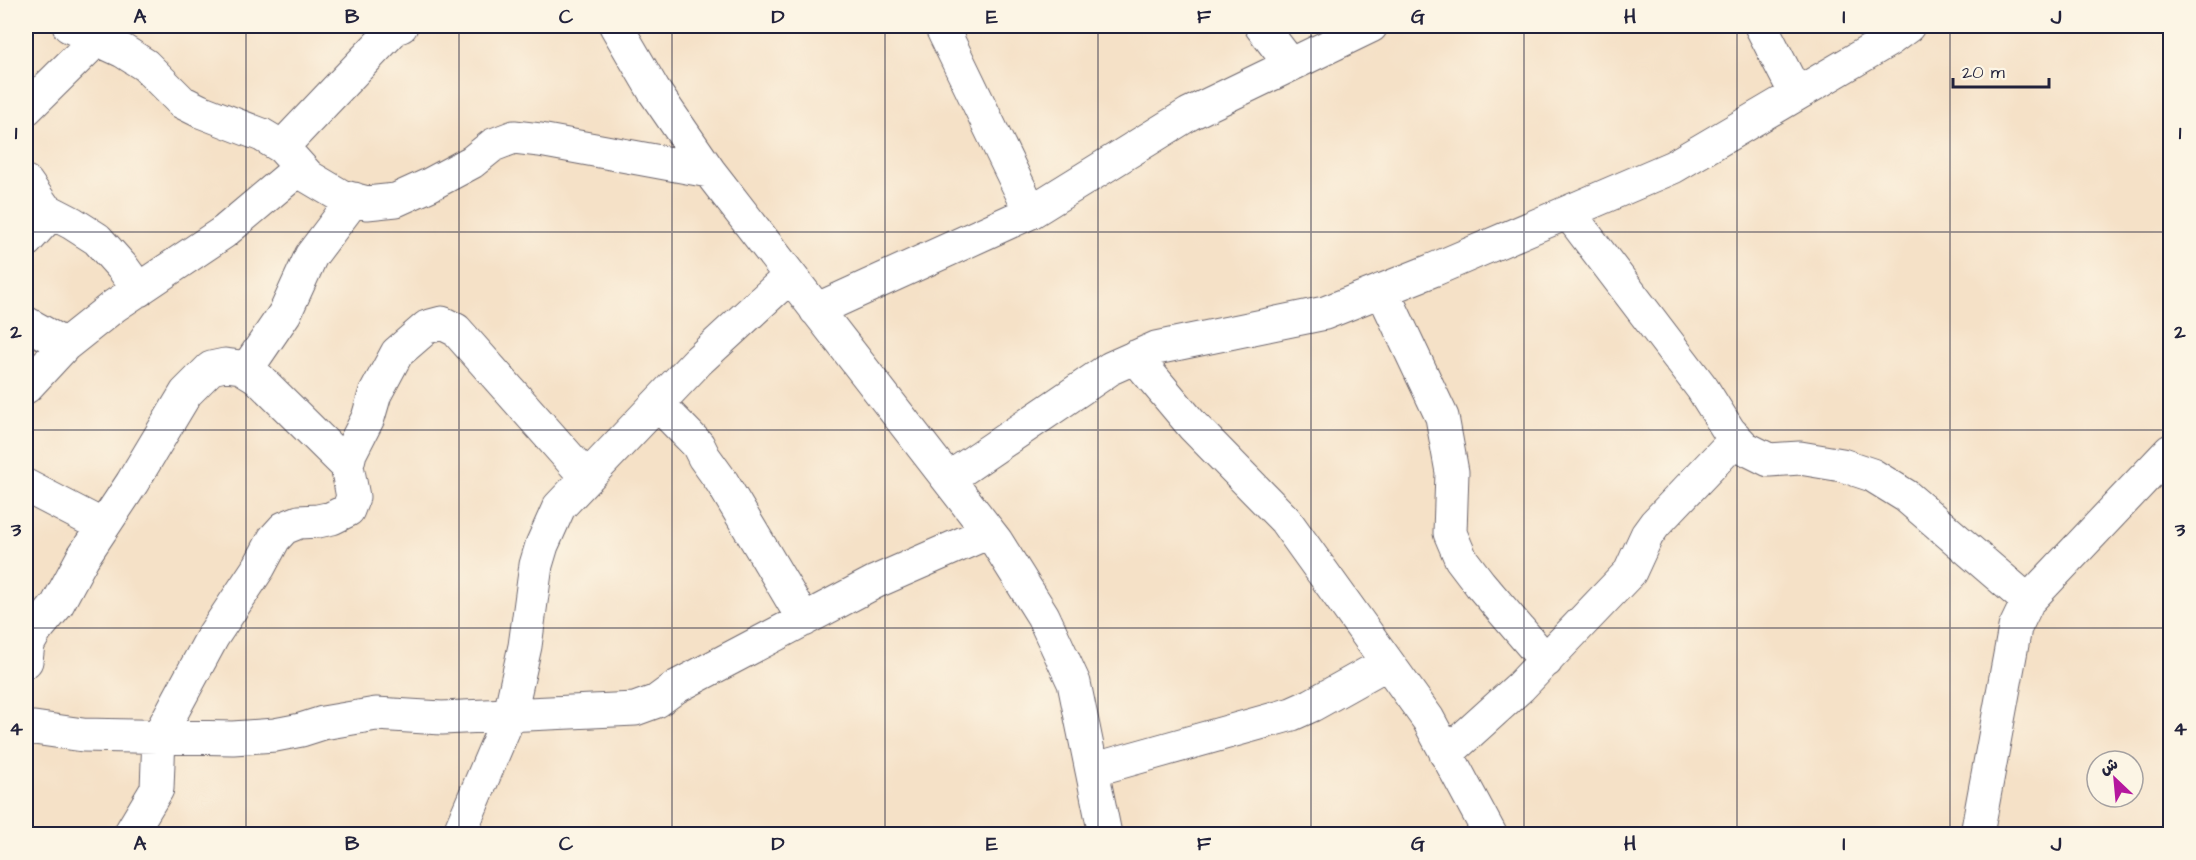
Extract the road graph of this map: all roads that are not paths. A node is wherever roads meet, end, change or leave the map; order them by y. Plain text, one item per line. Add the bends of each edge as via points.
1 (397, 26) edge
2 (616, 26) edge
3 (942, 26) edge
4 (1261, 26) edge
5 (1371, 26) edge
6 (1761, 26) edge
7 (1908, 26) edge
8 (90, 30) edge
9 (1291, 65) junction
10 (1796, 94) junction
11 (26, 109) edge
12 (291, 158) junction
13 (709, 171) junction
14 (26, 182) edge
15 (354, 200) junction
16 (45, 209) junction
17 (1031, 212) junction
18 (1568, 212) junction
19 (26, 241) edge
20 (790, 276) junction
21 (139, 290) junction
22 (1382, 290) junction
23 (816, 310) junction
24 (26, 323) edge
25 (65, 345) junction
26 (1135, 357) junction
27 (246, 370) junction
28 (26, 387) edge
29 (658, 404) junction
30 (1736, 439) junction
31 (2170, 451) edge
32 (347, 466) junction
33 (587, 478) junction
34 (948, 479) junction
35 (26, 486) edge
36 (103, 526) junction
37 (989, 532) junction
38 (2028, 602) junction
39 (804, 620) junction
40 (26, 649) edge
41 (1546, 661) junction
42 (1387, 663) junction
43 (510, 714) junction
44 (26, 729) edge
45 (159, 736) junction
46 (1446, 754) junction
47 (1092, 770) junction
48 (138, 831) edge
49 (459, 834) edge
50 (1105, 834) edge
51 (1490, 834) edge
52 (1977, 834) edge

1 - 12 street
2 - 13 street via 654,91
3 - 17 street
4 - 9 street
5 - 9 street
6 - 10 street
7 - 10 street
8 - 11 street
8 - 12 street via 145,65 182,102 262,135
9 - 17 street via 1190,114
10 - 18 street via 1673,168
12 - 15 street via 309,177
12 - 21 street via 224,232
13 - 15 street via 514,137 396,200
13 - 20 street
14 - 16 street
15 - 27 street via 311,256 285,313
16 - 19 street via 45,220
16 - 21 street via 97,239
17 - 23 street
18 - 22 street
18 - 30 street via 1702,388
20 - 23 street
20 - 29 street via 698,361
21 - 25 street
22 - 26 street via 1325,313 1156,348
22 - 41 street via 1442,417 1452,472 1450,533 1461,559
23 - 34 street
24 - 25 street
25 - 28 street
26 - 34 street via 1112,368
26 - 42 street via 1193,426 1280,514
27 - 32 street
27 - 36 street via 225,365 211,368 186,393
29 - 33 street
29 - 39 street via 698,445
30 - 38 street via 1769,460 1800,458 1872,475 1906,496
30 - 41 street via 1655,524 1630,572
31 - 38 street
32 - 33 street via 375,394 397,354 427,327 442,323 456,330
32 - 45 street via 353,497 348,510 332,518 299,522 284,528 274,539 213,636
33 - 43 street via 559,507 542,545
34 - 37 street
35 - 36 street
36 - 40 street via 57,606
37 - 39 street via 875,582
37 - 47 street via 1043,616 1074,683
38 - 52 street via 2015,628
39 - 43 street via 676,687 657,701 635,709
41 - 46 street
42 - 46 street via 1428,719
42 - 47 street via 1292,714
43 - 45 street via 442,718 376,714 275,735
43 - 49 street
44 - 45 street
45 - 48 street via 157,789
46 - 51 street
47 - 50 street

